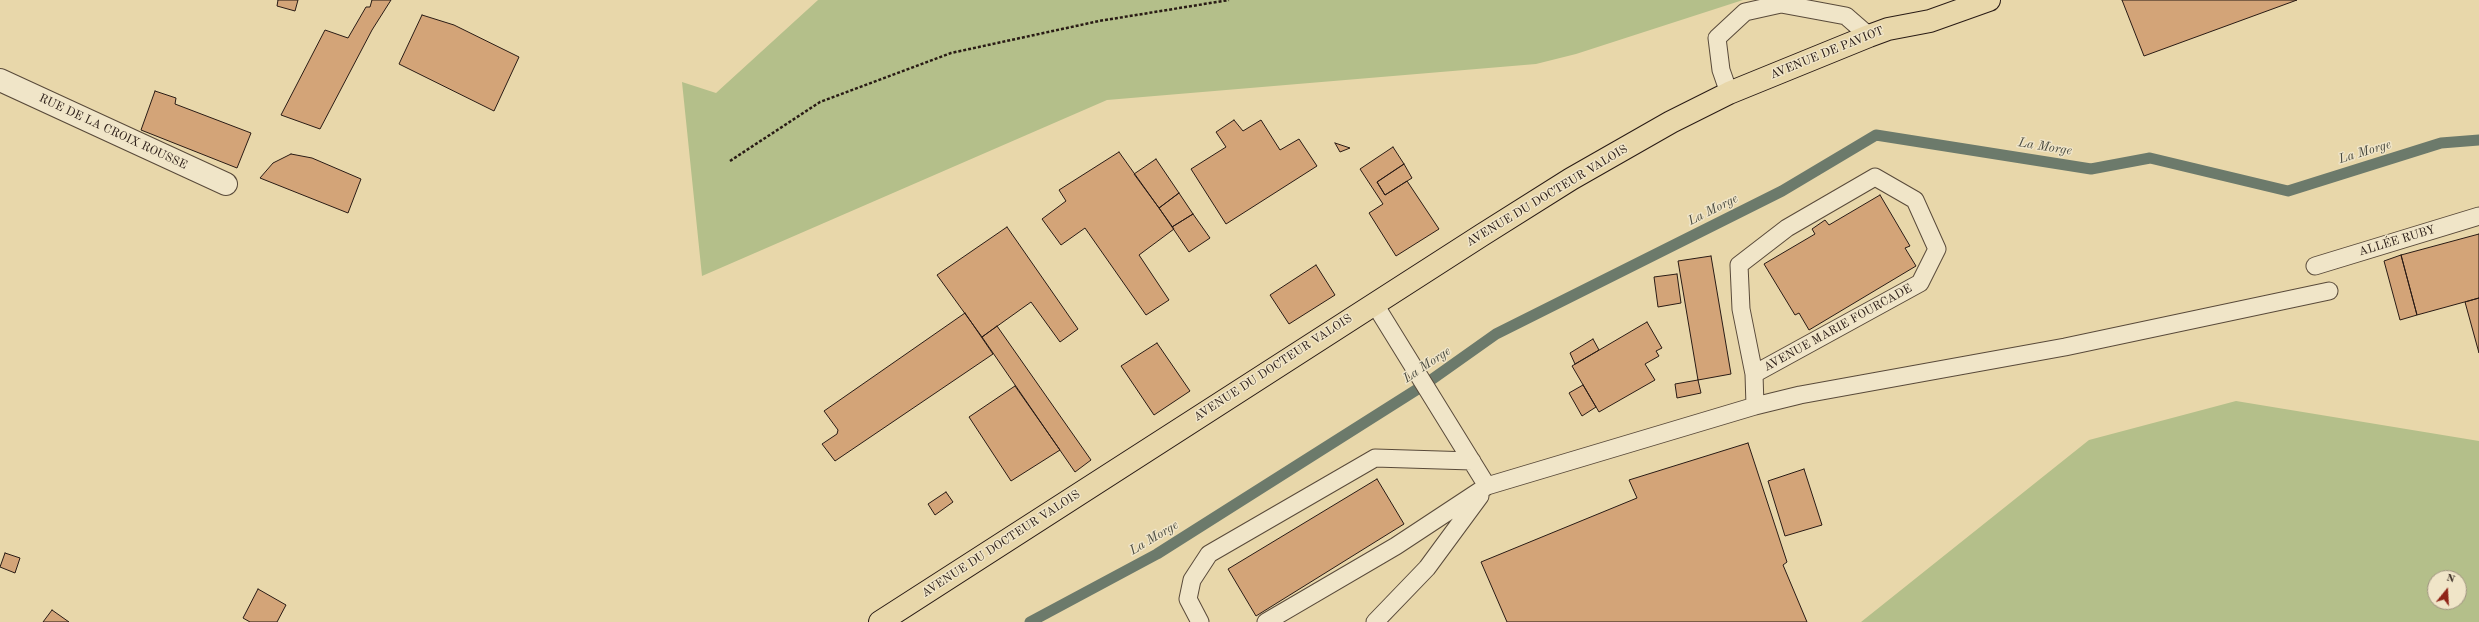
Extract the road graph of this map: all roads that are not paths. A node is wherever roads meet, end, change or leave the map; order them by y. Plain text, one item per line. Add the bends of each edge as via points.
1 (1990, 0) edge
2 (1869, 36) junction
3 (0, 80) edge
4 (1729, 93) junction
5 (1671, 122) joint
6 (226, 184) dead end
7 (2479, 216) edge
8 (2315, 266) dead end
9 (2329, 291) dead end
10 (1374, 303) junction
11 (1754, 374) junction
12 (1755, 406) junction
13 (1472, 461) junction
14 (1488, 486) junction
15 (880, 622) edge
16 (1200, 622) edge
17 (1266, 622) edge
18 (1375, 622) edge

1 - 2 main road, AVENUE DE PAVIOT via 1930,21 1888,29
2 - 4 main road, AVENUE DE PAVIOT
2 - 4 lane via 1846,16 1781,4 1745,12 1717,38 1721,70
3 - 6 street, RUE DE LA CROIX ROUSSE
4 - 5 main road, AVENUE DE PAVIOT
5 - 10 main road, AVENUE DU DOCTEUR VALOIS via 1571,179
7 - 8 lane, ALLÉE RUBY
9 - 12 lane via 2065,347 1800,395
10 - 13 lane
10 - 15 main road, AVENUE DU DOCTEUR VALOIS
11 - 11 lane, AVENUE MARIE FOURCADE via 1741,309 1739,265 1787,228 1875,177 1915,200 1937,249 1920,283
11 - 12 lane, AVENUE MARIE FOURCADE
12 - 14 lane
13 - 14 lane
13 - 16 lane via 1374,458 1216,550 1210,554 1192,580 1188,599
14 - 17 lane via 1396,546
14 - 18 lane via 1427,568

